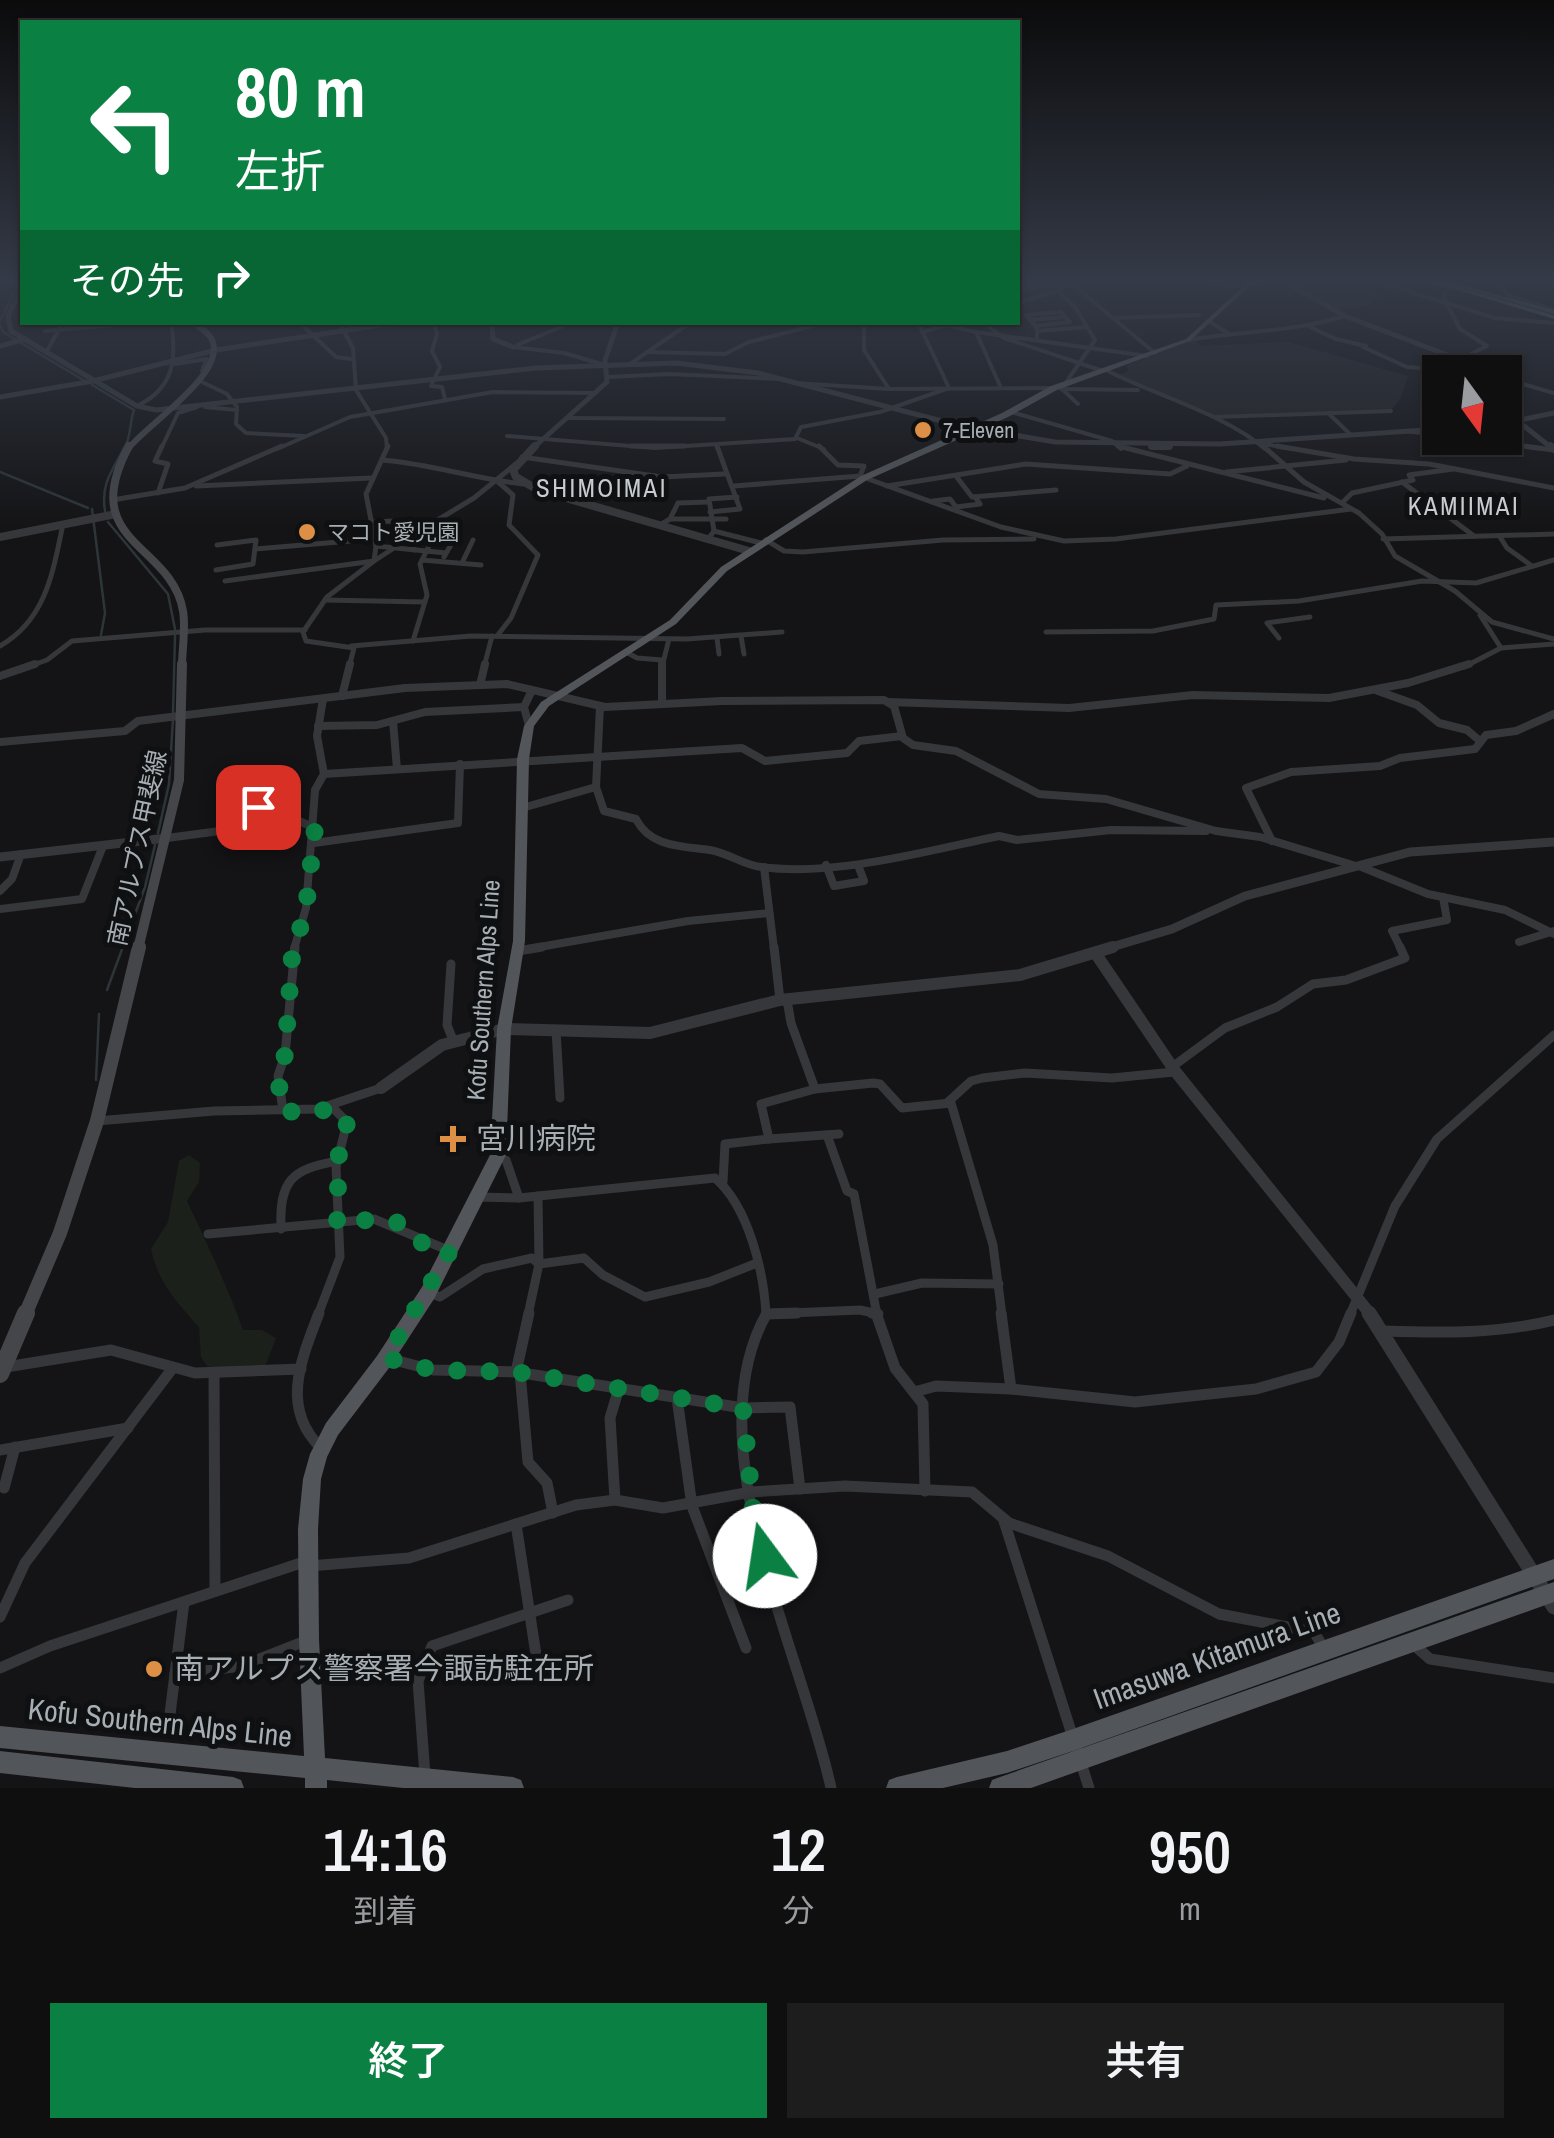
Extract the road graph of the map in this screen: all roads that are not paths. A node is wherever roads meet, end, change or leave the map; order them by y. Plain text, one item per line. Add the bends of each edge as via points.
1 (62, 362) edge
2 (170, 362) edge
3 (175, 362) edge
4 (206, 362) edge
5 (212, 362) edge
6 (351, 362) edge
7 (438, 362) edge
8 (594, 362) edge
9 (606, 362) edge
10 (869, 362) edge
11 (939, 362) edge
12 (990, 362) edge
13 (1128, 362) edge
14 (1397, 362) edge
15 (1079, 363) joint
16 (630, 364) joint
17 (605, 366) junction
18 (1422, 368) edge
19 (209, 370) junction
20 (1104, 371) junction
21 (610, 377) junction
22 (436, 380) junction
23 (780, 380) junction
24 (93, 381) junction
25 (200, 381) junction
26 (794, 383) junction
27 (1522, 385) edge
28 (1060, 387) junction
29 (949, 388) junction
30 (1001, 388) junction
31 (355, 389) junction
32 (889, 389) junction
33 (1143, 390) junction
34 (596, 393) junction
35 (1554, 394) edge
36 (0, 397) edge
37 (445, 399) junction
38 (1078, 404) dead end
39 (137, 406) junction
40 (235, 406) junction
41 (201, 407) junction
42 (890, 408) junction
43 (169, 410) junction
44 (1391, 411) dead end
45 (1012, 412) junction
46 (368, 413) junction
47 (1328, 413) junction
48 (1554, 413) edge
49 (1212, 417) junction
50 (568, 418) junction
51 (724, 419) dead end
52 (1522, 420) edge
53 (1522, 424) edge
54 (974, 429) junction
55 (1422, 429) edge
56 (1407, 430) junction
57 (1350, 434) junction
58 (1422, 435) edge
59 (309, 436) junction
60 (507, 436) dead end
61 (545, 438) junction
62 (797, 438) junction
63 (1257, 442) junction
64 (1117, 445) junction
65 (1522, 445) edge
66 (717, 446) junction
67 (619, 447) junction
68 (1554, 449) edge
69 (1354, 458) junction
70 (383, 460) junction
71 (519, 460) junction
72 (1282, 463) junction
73 (1192, 465) junction
74 (612, 469) junction
75 (1453, 469) junction
76 (1216, 472) junction
77 (724, 474) junction
78 (956, 476) junction
79 (862, 477) junction
80 (371, 478) junction
81 (931, 480) junction
82 (496, 481) junction
83 (1402, 482) junction
84 (522, 484) junction
85 (190, 486) junction
86 (734, 486) junction
87 (884, 486) junction
88 (1554, 488) edge
89 (1056, 490) dead end
90 (158, 493) junction
91 (737, 497) junction
92 (975, 497) junction
93 (112, 500) junction
94 (943, 500) junction
95 (708, 502) junction
96 (926, 502) junction
97 (1342, 504) junction
98 (1352, 509) junction
99 (116, 514) junction
100 (711, 516) junction
101 (670, 519) junction
102 (726, 519) dead end
103 (372, 522) junction
104 (62, 524) junction
105 (660, 525) junction
106 (714, 530) junction
107 (1554, 534) edge
108 (0, 536) edge
109 (416, 536) junction
110 (456, 536) dead end
111 (1500, 537) junction
112 (1043, 538) junction
113 (1476, 538) junction
114 (1383, 539) junction
115 (708, 540) junction
116 (764, 541) junction
117 (375, 542) junction
118 (217, 544) dead end
119 (397, 546) junction
120 (255, 550) junction
121 (414, 550) junction
122 (447, 550) junction
123 (748, 551) junction
124 (424, 556) junction
125 (1554, 560) edge
126 (374, 561) junction
127 (442, 562) junction
128 (462, 564) junction
129 (481, 565) dead end
130 (1532, 566) junction
131 (216, 570) dead end
132 (225, 581) dead end
133 (1438, 581) junction
134 (325, 600) junction
135 (425, 602) junction
136 (1282, 603) junction
137 (1480, 615) junction
138 (1310, 617) dead end
139 (1297, 619) junction
140 (305, 630) junction
141 (183, 631) junction
142 (782, 632) dead end
143 (1046, 632) dead end
144 (495, 636) junction
145 (741, 636) junction
146 (716, 638) junction
147 (1279, 638) dead end
148 (646, 639) junction
149 (670, 639) junction
150 (414, 641) junction
151 (1554, 642) edge
152 (0, 646) edge
153 (351, 646) junction
154 (1500, 648) junction
155 (626, 652) junction
156 (719, 654) dead end
157 (744, 654) dead end
158 (662, 660) junction
159 (0, 676) edge
160 (480, 686) junction
161 (532, 690) junction
162 (1375, 690) junction
163 (342, 696) junction
164 (556, 696) junction
165 (323, 699) junction
166 (888, 702) junction
167 (662, 704) junction
168 (600, 706) junction
169 (524, 707) junction
170 (1554, 714) edge
171 (182, 715) junction
172 (392, 721) junction
173 (318, 726) junction
174 (529, 726) junction
175 (902, 736) junction
176 (1480, 741) junction
177 (0, 742) edge
178 (596, 756) junction
179 (523, 759) junction
180 (460, 764) junction
181 (397, 769) junction
182 (324, 774) junction
183 (596, 787) junction
184 (522, 808) junction
185 (315, 828) junction
186 (1216, 831) junction
187 (167, 838) junction
188 (1272, 841) junction
189 (1554, 842) edge
190 (314, 843) junction
191 (103, 846) junction
192 (22, 854) junction
193 (0, 856) edge
194 (858, 864) junction
195 (826, 865) junction
196 (764, 866) junction
197 (1357, 866) junction
198 (0, 892) edge
199 (1443, 897) junction
200 (0, 909) edge
201 (769, 913) junction
202 (1553, 932) edge
203 (1519, 942) dead end
204 (518, 951) junction
205 (1096, 954) junction
206 (451, 964) dead end
207 (783, 1000) junction
208 (504, 1029) junction
209 (556, 1030) junction
210 (1554, 1035) edge
211 (453, 1040) junction
212 (1174, 1069) junction
213 (381, 1088) joint
214 (815, 1089) junction
215 (560, 1098) dead end
216 (948, 1102) junction
217 (333, 1108) junction
218 (282, 1110) junction
219 (97, 1121) junction
220 (768, 1139) junction
221 (498, 1155) junction
222 (338, 1161) junction
223 (723, 1182) junction
224 (538, 1196) junction
225 (477, 1197) junction
226 (519, 1198) junction
227 (337, 1224) junction
228 (281, 1229) junction
229 (208, 1234) dead end
230 (450, 1251) junction
231 (757, 1263) junction
232 (538, 1264) junction
233 (999, 1284) junction
234 (428, 1293) junction
235 (875, 1294) junction
236 (1359, 1298) junction
237 (767, 1314) junction
238 (878, 1314) junction
239 (1554, 1320) edge
240 (1384, 1331) junction
241 (386, 1358) junction
242 (172, 1369) junction
243 (301, 1369) junction
244 (1, 1370) edge
245 (518, 1372) junction
246 (214, 1374) junction
247 (619, 1388) junction
248 (1011, 1389) junction
249 (918, 1391) junction
250 (677, 1398) junction
251 (743, 1408) junction
252 (128, 1428) junction
253 (14, 1447) junction
254 (321, 1448) junction
255 (0, 1450) edge
256 (4, 1488) dead end
257 (800, 1489) junction
258 (925, 1491) junction
259 (751, 1492) junction
260 (615, 1500) junction
261 (692, 1506) junction
262 (552, 1513) junction
263 (1004, 1518) junction
264 (516, 1524) junction
265 (308, 1563) junction
266 (1549, 1588) edge
267 (215, 1592) junction
268 (568, 1600) dead end
269 (184, 1602) junction
270 (529, 1613) junction
271 (0, 1617) edge
272 (309, 1640) junction
273 (1410, 1642) junction
274 (746, 1648) dead end
275 (1324, 1650) junction
276 (536, 1661) dead end
277 (0, 1668) edge
278 (175, 1674) junction
279 (1554, 1678) edge
280 (170, 1714) dead end
281 (0, 1736) edge
282 (1073, 1740) junction
283 (0, 1762) edge
284 (1080, 1762) junction
285 (315, 1779) edge
286 (425, 1780) junction
287 (234, 1788) edge
288 (513, 1788) edge
289 (830, 1788) edge
290 (897, 1788) edge
291 (1000, 1788) edge
292 (1089, 1788) edge

1 - 24 street
2 - 24 street
3 - 39 street via 166,388
4 - 19 street via 202,371
5 - 19 main road
6 - 31 street
7 - 22 street
8 - 17 street
9 - 17 street
10 - 32 street
11 - 29 street
12 - 30 street
13 - 20 main road
14 - 18 street
15 - 20 street
15 - 28 street
16 - 17 street
16 - 23 street via 712,366
17 - 21 street
17 - 22 street
19 - 25 main road
20 - 28 main road
20 - 33 street
21 - 23 street
21 - 34 street
22 - 31 street
22 - 37 street via 430,386 442,387
23 - 26 street
24 - 36 street
24 - 39 street
25 - 40 street via 227,394
25 - 43 main road
26 - 32 street
26 - 42 street
27 - 35 street
28 - 30 street
28 - 33 street
28 - 38 street
28 - 45 main road
29 - 30 street
29 - 32 street
29 - 42 street
31 - 40 street
31 - 46 street
33 - 49 street
34 - 37 street via 506,391
34 - 50 street
37 - 46 street
39 - 43 street
40 - 41 street
40 - 59 street via 236,424 246,432
41 - 43 street
41 - 90 street via 178,413 166,434 155,461 168,464
42 - 54 street
42 - 62 street via 801,426
43 - 93 main road via 122,456
44 - 47 street
45 - 54 main road
45 - 64 street
46 - 59 street
46 - 70 street via 390,445
47 - 49 street
47 - 57 street
48 - 52 street
49 - 63 street
50 - 51 street
50 - 61 street
53 - 68 street
54 - 64 street
54 - 79 main road
55 - 56 street
56 - 57 street
56 - 58 street
57 - 63 street
59 - 85 street
60 - 61 street
61 - 67 street
61 - 71 street
62 - 66 street
62 - 79 street via 824,448 838,465 864,466
63 - 64 street
63 - 69 street
63 - 72 street
64 - 73 street
65 - 68 street
66 - 67 street
66 - 77 street
67 - 74 street
69 - 72 street
69 - 75 street
70 - 80 street
70 - 82 street
71 - 74 street
71 - 82 street
71 - 84 street via 514,474
72 - 76 street
72 - 97 street
73 - 76 street
73 - 78 street via 1170,474 1016,465
74 - 77 street via 662,478
75 - 83 street
75 - 88 street
76 - 97 street
77 - 86 street
78 - 81 street
78 - 92 street
79 - 86 street
79 - 87 street
79 - 116 main road
80 - 85 street
80 - 103 street via 366,494
81 - 87 street
81 - 94 street
82 - 84 street
82 - 109 street
82 - 144 street via 513,495 509,526 538,554
83 - 97 street via 1352,494
83 - 113 street
84 - 105 street
85 - 90 street
86 - 91 street
87 - 96 street
89 - 92 street
90 - 93 street
91 - 95 street
91 - 100 street via 740,509
92 - 94 street via 980,504 956,507
93 - 99 main road, 南アルプス甲斐線
94 - 96 street
95 - 100 street
95 - 101 street via 678,503
96 - 112 street
97 - 98 street
98 - 112 street via 1098,540
98 - 114 street
99 - 104 street
99 - 141 main road, 南アルプス甲斐線 via 177,594
100 - 101 street
100 - 102 street
100 - 106 street
101 - 105 street
103 - 117 street
103 - 119 street via 394,521
104 - 108 street
104 - 152 street via 36,615
105 - 115 street
106 - 115 street
106 - 116 street
107 - 111 street
109 - 121 street
109 - 124 street via 433,538
110 - 122 street
111 - 113 street
111 - 130 street
112 - 116 street via 802,552
113 - 114 street
114 - 133 street via 1395,556
115 - 123 street
116 - 123 main road
117 - 119 street
117 - 120 street
117 - 126 street
118 - 120 street via 256,540
119 - 121 street
119 - 126 street
120 - 131 street via 253,564
121 - 124 street
122 - 124 street
122 - 127 street
122 - 128 street via 471,544
123 - 148 main road
124 - 127 street
124 - 135 street
125 - 130 street
126 - 132 street
126 - 134 street
127 - 128 street
128 - 129 street
130 - 133 street via 1476,583
133 - 136 street
133 - 137 street
134 - 135 street
134 - 140 street
135 - 150 street
136 - 139 street
136 - 143 street via 1216,605 1210,621 1129,632
137 - 151 street
137 - 154 street
138 - 139 street
139 - 147 street via 1267,623
140 - 141 street
140 - 153 street via 306,641
141 - 159 street via 72,641 47,660
141 - 171 main road, 南アルプス甲斐線
142 - 145 street
144 - 148 street
144 - 150 street
144 - 160 street
145 - 146 street
145 - 157 street
146 - 149 street
146 - 156 street
148 - 149 street
148 - 155 main road
149 - 158 street
150 - 153 street
151 - 154 street
153 - 163 street
154 - 162 street via 1461,668
155 - 158 street
155 - 164 main road
158 - 167 street
160 - 161 street
160 - 163 street
161 - 164 street
161 - 169 street
162 - 166 street via 1302,699 1176,696 1069,708
162 - 176 street
163 - 165 street
164 - 168 street
164 - 174 main road
165 - 171 street
165 - 173 street
166 - 167 street
166 - 175 street
167 - 168 street
168 - 178 street
169 - 172 street via 425,712
169 - 174 street
170 - 176 street
171 - 177 street via 138,721 126,731
171 - 187 main road, 南アルプス甲斐線
172 - 173 street
172 - 181 street
173 - 182 street
174 - 179 main road, Kofu Southern Alps Line
175 - 178 street via 860,741 846,753 765,761 742,748
175 - 186 street via 913,746 964,754 1039,794 1106,800
176 - 188 street via 1475,749 1380,766 1292,772 1246,788
178 - 179 street
178 - 183 street
179 - 180 street
179 - 184 main road, Kofu Southern Alps Line
180 - 181 street
180 - 190 street via 458,823
181 - 182 street
182 - 185 street via 315,790
183 - 184 street
183 - 196 street via 604,811 636,820 651,838
184 - 204 main road, Kofu Southern Alps Line
185 - 187 street via 265,806 234,830
185 - 190 street
186 - 188 street
186 - 194 street via 999,836
187 - 191 street
187 - 219 main road, 南アルプス甲斐線
188 - 197 street
189 - 197 street via 1427,849
190 - 218 street via 292,957 278,1076
191 - 192 street
191 - 200 street via 82,899
192 - 193 street
192 - 198 street
194 - 195 street
194 - 195 street via 864,881 834,886
195 - 196 street
196 - 201 street
197 - 199 street
197 - 205 street via 1245,896
199 - 202 street via 1505,910
199 - 212 street via 1447,920 1392,931 1405,958 1346,980 1313,984 1225,1028
201 - 204 street
201 - 207 street
202 - 203 street
204 - 208 main road, Kofu Southern Alps Line
205 - 207 street via 1020,975
205 - 212 street
206 - 211 street via 447,1024
207 - 209 street via 650,1032
207 - 214 street
208 - 209 street
208 - 211 street
208 - 221 main road, Kofu Southern Alps Line
209 - 215 street
210 - 236 street via 1437,1140 1395,1206
211 - 213 street
212 - 216 street via 1112,1078 984,1078
212 - 236 street
213 - 217 street
214 - 216 street via 873,1083 902,1108
214 - 220 street via 762,1104
216 - 233 street via 967,1146
217 - 218 street
217 - 222 street via 347,1122
218 - 219 street
219 - 244 main road, 南アルプス甲斐線 via 60,1233
220 - 223 street via 725,1144
220 - 235 street via 833,1135 846,1191 854,1194
221 - 225 main road, Kofu Southern Alps Line
221 - 226 street
222 - 227 street
222 - 228 street via 303,1166 282,1189
223 - 224 street
223 - 231 street
224 - 226 street
224 - 232 street
225 - 226 street
225 - 230 main road, Kofu Southern Alps Line
227 - 228 street
227 - 230 street via 400,1223 420,1242
227 - 243 street via 338,1264
228 - 229 street
230 - 234 main road, Kofu Southern Alps Line
231 - 232 street via 645,1297 584,1258
231 - 237 street
232 - 234 street via 532,1258 498,1260 440,1297
232 - 245 street
233 - 235 street via 922,1283
233 - 248 street
234 - 241 main road, Kofu Southern Alps Line
235 - 238 street
236 - 240 street
236 - 248 street via 1340,1342 1316,1372 1256,1390 1135,1402
237 - 238 street
237 - 251 street via 749,1338
238 - 249 street via 894,1368
239 - 240 street via 1465,1334
240 - 266 street
241 - 245 street via 433,1370
241 - 254 main road, Kofu Southern Alps Line
242 - 244 street via 111,1350
242 - 246 street
242 - 252 street
243 - 246 street
243 - 254 street via 302,1431
245 - 247 street
245 - 262 street via 528,1462 548,1483
246 - 267 street
247 - 250 street
247 - 260 street via 610,1418
248 - 249 street
249 - 258 street
250 - 251 street
250 - 261 street
251 - 257 street via 790,1407
251 - 259 street
252 - 253 street
252 - 271 street via 25,1563
253 - 255 street
253 - 256 street
254 - 265 main road, Kofu Southern Alps Line via 312,1479
257 - 258 street
257 - 259 street
258 - 263 street via 972,1492
259 - 261 street
259 - 289 street
260 - 261 street
260 - 262 street
261 - 274 street
262 - 264 street
263 - 275 street via 1108,1556 1218,1614 1314,1632
263 - 282 street
264 - 265 street via 409,1558
264 - 270 street
265 - 267 street
265 - 272 main road, Kofu Southern Alps Line
266 - 273 main road, Imasuwa Kitamura Line
266 - 275 main road, Imasuwa Kitamura Line
267 - 269 street
268 - 270 street
269 - 277 street
269 - 278 street
270 - 276 street
270 - 286 street via 432,1646 418,1681
272 - 278 street via 242,1666
272 - 285 main road, Kofu Southern Alps Line
273 - 279 street via 1430,1659
273 - 284 main road, Imasuwa Kitamura Line
275 - 282 main road, Imasuwa Kitamura Line
278 - 280 street
281 - 285 main road, Kofu Southern Alps Line
282 - 284 street
282 - 290 main road, Imasuwa Kitamura Line
283 - 287 main road, Kofu Southern Alps Line
284 - 291 main road, Imasuwa Kitamura Line
284 - 292 street
285 - 286 main road
286 - 288 main road

